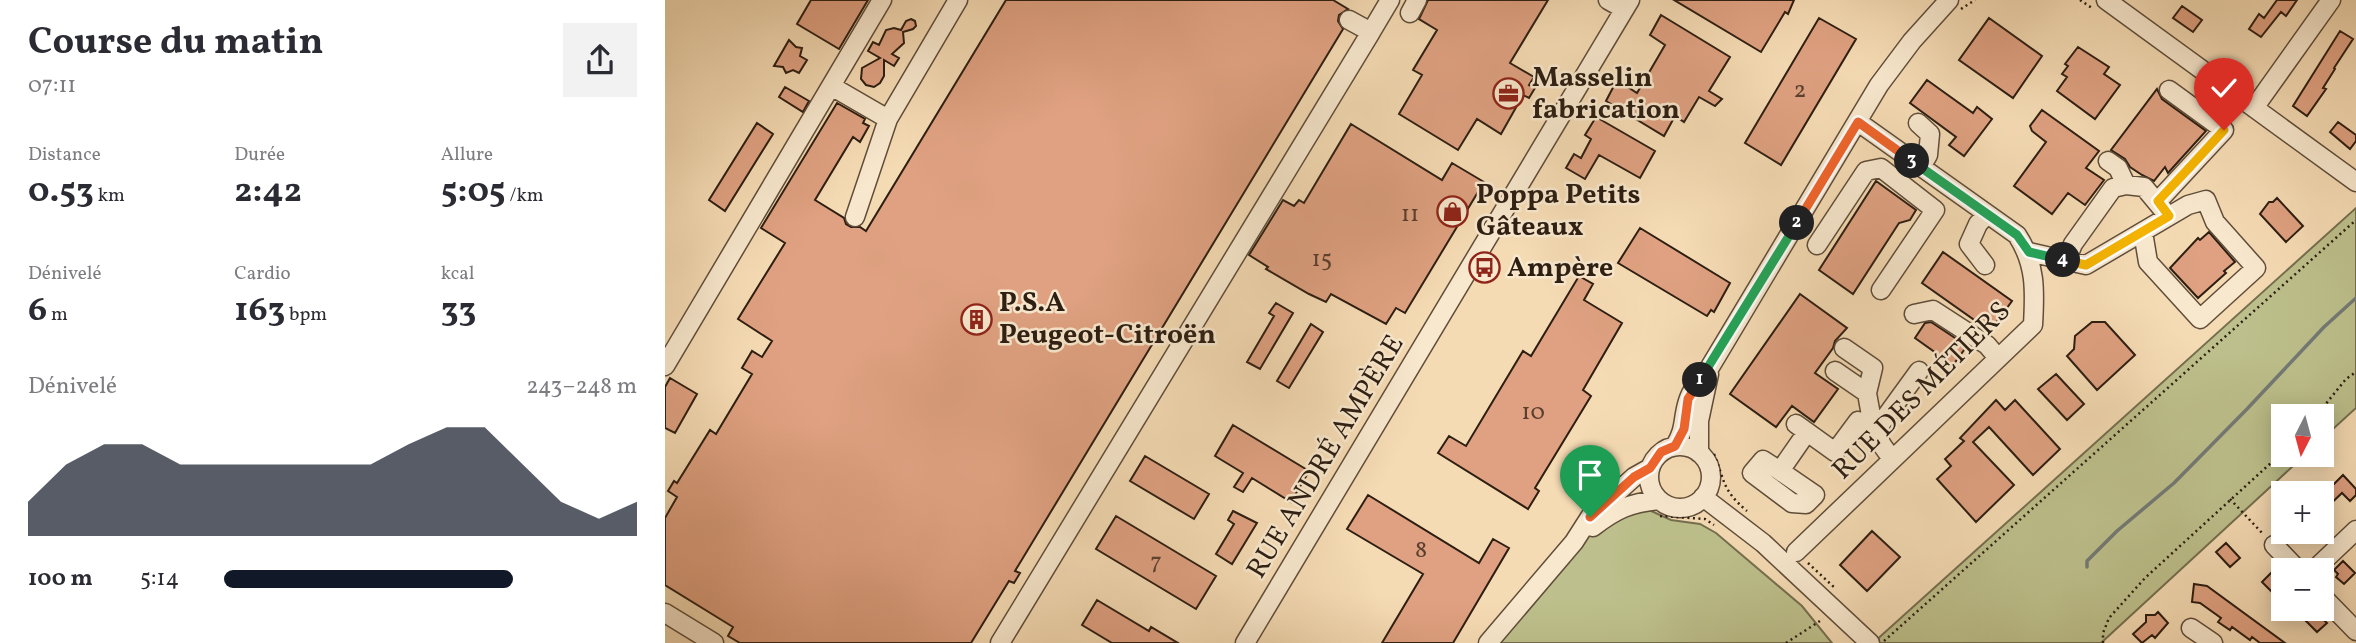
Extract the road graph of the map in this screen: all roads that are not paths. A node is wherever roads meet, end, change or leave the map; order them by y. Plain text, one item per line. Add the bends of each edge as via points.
1 (883, 0) edge
2 (957, 0) edge
3 (1390, 0) edge
4 (1608, 0) edge
5 (1949, 0) edge
6 (2106, 0) edge
7 (2331, 0) edge
8 (1627, 5) edge
9 (1349, 20) dead end
10 (1371, 32) junction
11 (831, 86) junction
12 (2169, 90) dead end
13 (2254, 108) junction
14 (888, 119) junction
15 (1858, 122) junction
16 (1918, 123) dead end
17 (2108, 161) dead end
18 (1921, 167) junction
19 (2356, 182) edge
20 (2126, 185) junction
21 (1959, 188) junction
22 (2158, 201) junction
23 (1935, 210) junction
24 (1986, 215) junction
25 (2169, 216) junction
26 (855, 217) dead end
27 (2143, 232) junction
28 (1817, 245) dead end
29 (2029, 252) junction
30 (2066, 261) junction
31 (1985, 265) dead end
32 (1881, 290) dead end
33 (1914, 314) dead end
34 (1844, 348) dead end
35 (1998, 358) junction
36 (665, 366) edge
37 (1710, 367) junction
38 (1835, 371) dead end
39 (1919, 371) dead end
40 (1867, 393) junction
41 (1874, 433) junction
42 (1675, 446) junction
43 (1706, 452) junction
44 (1893, 459) junction
45 (1650, 468) junction
46 (1780, 471) dead end
47 (1703, 497) junction
48 (1655, 507) junction
49 (2356, 530) edge
50 (1574, 542) junction
51 (2274, 545) road end
52 (1796, 552) dead end
53 (2286, 558) edge
54 (2327, 558) edge
55 (2334, 608) edge
56 (665, 613) edge
57 (2192, 628) dead end
58 (2356, 631) edge
59 (1877, 642) edge
60 (714, 643) edge
61 (1000, 643) edge
62 (1245, 643) edge
63 (1488, 643) edge
64 (2213, 643) edge

1 - 11 street
2 - 14 street
3 - 10 street
4 - 8 street
5 - 15 street via 1896,63
6 - 13 street
7 - 13 street
8 - 62 street, RUE ANDRÉ AMPÈRE
9 - 10 street
10 - 61 street
11 - 14 street
11 - 36 street
12 - 22 street via 2224,130
13 - 19 street
14 - 26 street
15 - 18 street
15 - 37 street
16 - 18 street via 1930,134 1928,155
17 - 20 street via 2118,168
18 - 21 street
20 - 22 street via 2144,187
20 - 30 street via 2113,187
21 - 23 street via 1946,205
21 - 24 street
22 - 25 street
23 - 28 street via 1881,168 1866,171
23 - 32 street
24 - 29 street via 2017,235
24 - 31 street via 1969,244
25 - 27 street
25 - 27 street via 2206,200 2215,222 2256,268 2200,319 2148,262
27 - 30 street via 2086,265
29 - 30 street
29 - 35 street, RUE DES MÉTIERS via 2035,288 2033,325
33 - 35 street via 1933,310 1987,345
34 - 40 street via 1873,368
35 - 44 street, RUE DES MÉTIERS
37 - 42 street via 1688,399 1684,429
37 - 43 street via 1699,421
38 - 40 street
39 - 41 street
40 - 41 street
41 - 44 street
41 - 46 street via 1858,421 1835,452 1802,428
42 - 43 street
42 - 45 street via 1661,452
43 - 47 street via 1711,473
44 - 52 street, RUE DES MÉTIERS
45 - 48 street
45 - 50 street via 1609,498
47 - 48 street via 1692,506
47 - 59 street
48 - 50 street via 1635,502 1625,506
49 - 54 street
50 - 63 street
51 - 53 street
55 - 58 street
56 - 60 street
57 - 64 street

